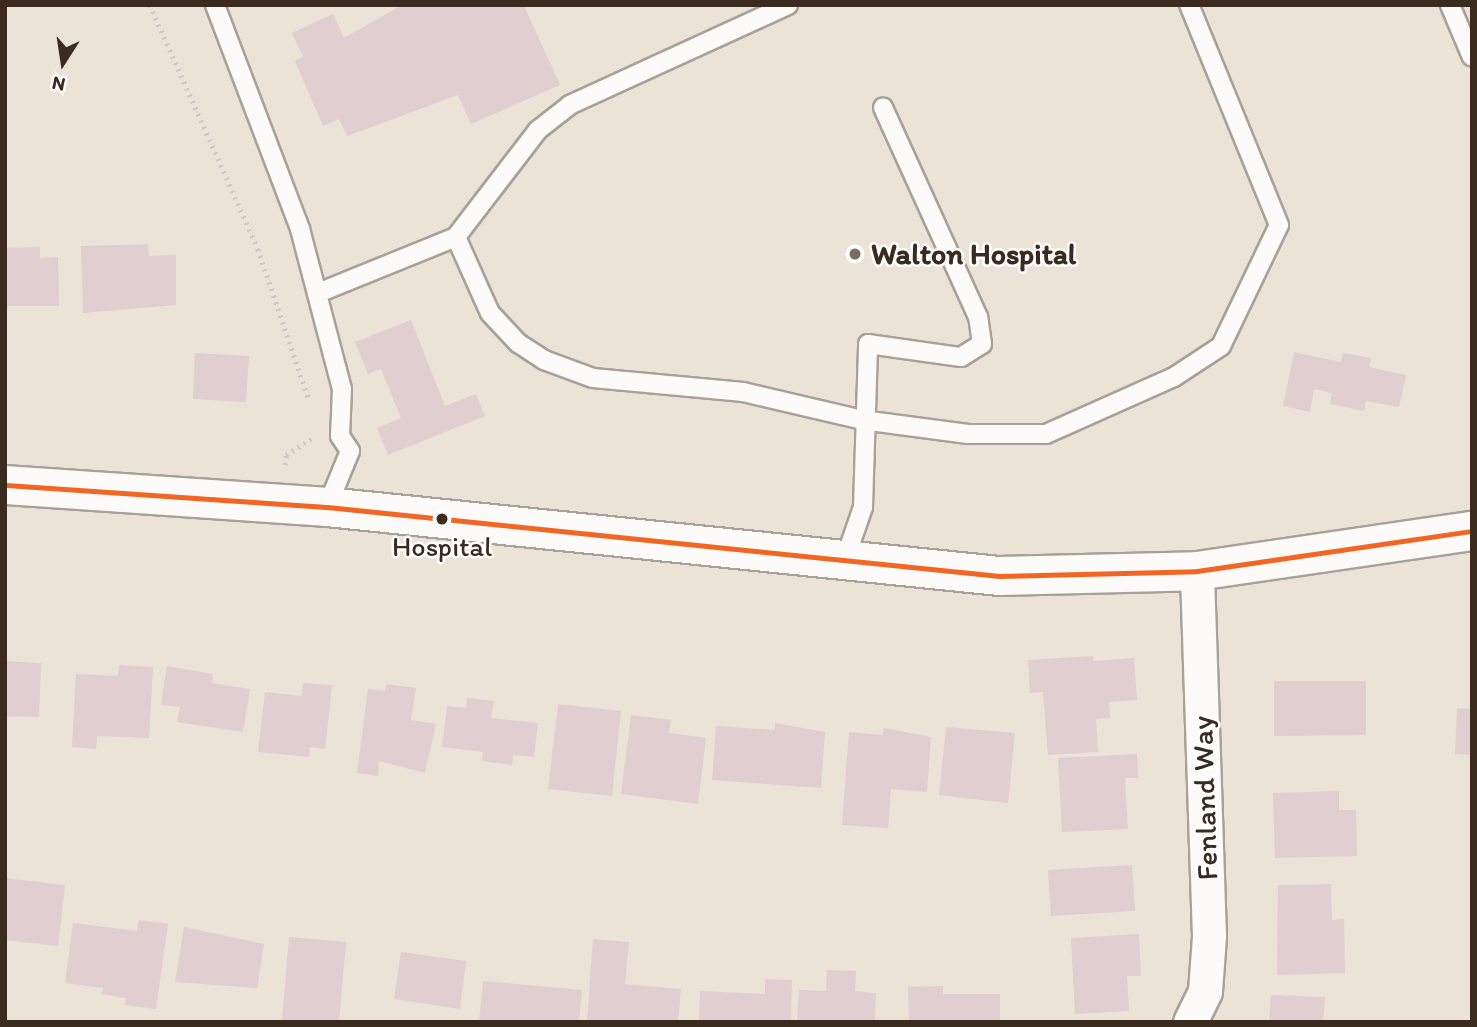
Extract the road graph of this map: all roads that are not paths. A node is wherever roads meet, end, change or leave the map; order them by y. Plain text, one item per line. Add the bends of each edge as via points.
1 (215, 5) edge
2 (788, 5) edge
3 (1189, 5) edge
4 (1450, 5) edge
5 (1472, 57) edge
6 (883, 108) dead end
7 (456, 237) junction
8 (318, 293) junction
9 (862, 420) junction
10 (5, 485) edge
11 (327, 507) junction
12 (1472, 531) edge
13 (844, 562) junction
14 (1197, 570) junction
15 (1189, 1022) edge

1 - 8 lane via 242,65
2 - 7 lane via 552,116
3 - 9 lane via 1279,217 1269,258 1221,346 1174,377 1046,434 968,434
4 - 5 lane
6 - 9 lane via 978,317 982,344 961,357 868,344
7 - 8 lane
7 - 9 lane via 491,313 544,360 593,378 743,392
8 - 11 lane via 342,389 340,436 350,451
9 - 13 lane via 863,507
10 - 11 street
11 - 13 street
12 - 14 street
13 - 14 street via 999,576
14 - 15 street, Fenland Way via 1209,936 1205,992

